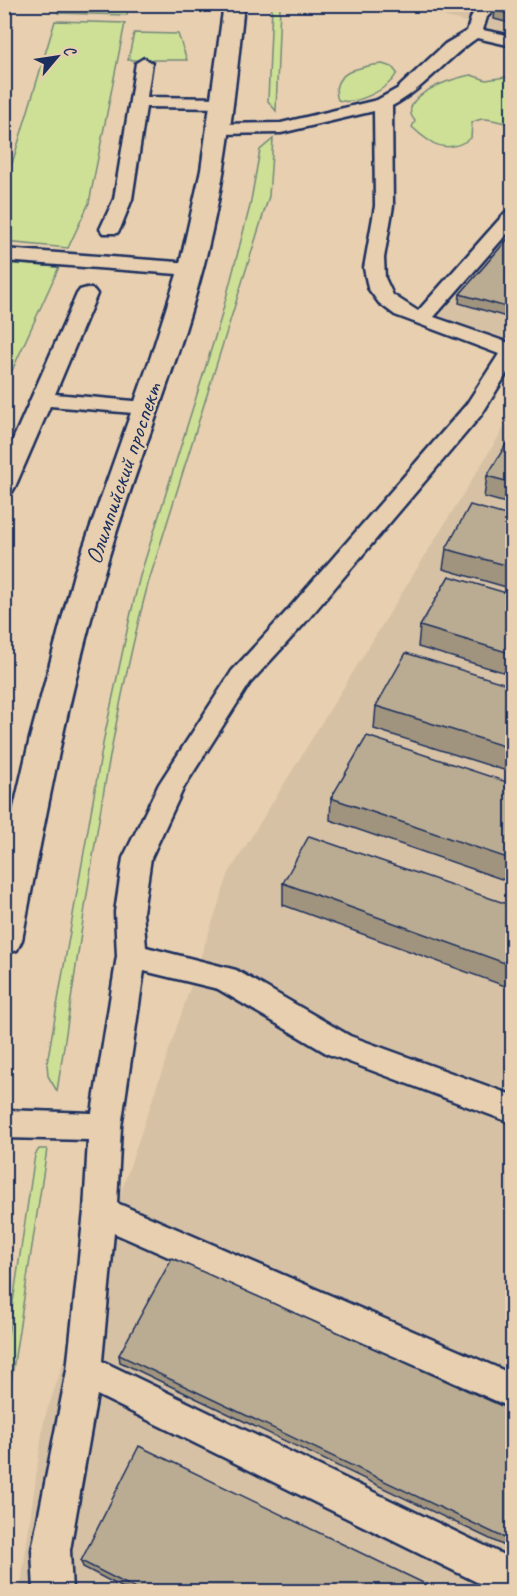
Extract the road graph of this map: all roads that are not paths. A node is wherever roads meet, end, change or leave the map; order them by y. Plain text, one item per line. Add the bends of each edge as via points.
1 (234, 4) edge
2 (492, 4) edge
3 (474, 33) junction
4 (513, 41) edge
5 (144, 63) dead end
6 (138, 102) junction
7 (224, 103) junction
8 (383, 104) junction
9 (220, 129) junction
10 (513, 217) edge
11 (110, 229) dead end
12 (4, 255) edge
13 (191, 269) junction
14 (87, 294) dead end
15 (421, 319) junction
16 (512, 351) edge
17 (42, 399) junction
18 (145, 408) junction
19 (4, 488) edge
20 (4, 940) edge
21 (132, 956) junction
22 (513, 1109) edge
23 (4, 1124) edge
24 (105, 1127) junction
25 (100, 1210) junction
26 (84, 1370) junction
27 (513, 1391) edge
28 (513, 1579) edge
29 (53, 1592) edge

1 - 7 street, Олимпийский проспект
2 - 3 lane via 480,15
3 - 4 lane
3 - 8 lane via 451,48 403,93
5 - 6 lane
6 - 7 lane
6 - 11 lane via 123,199
7 - 9 street, Олимпийский проспект
8 - 9 lane via 281,128
8 - 15 lane via 384,208 373,267 377,287 387,301
9 - 13 street, Олимпийский проспект via 208,202
10 - 15 lane
12 - 13 lane
13 - 18 street, Олимпийский проспект
14 - 17 lane
15 - 16 lane
16 - 21 lane via 474,409 241,677 172,784 137,858 129,912
17 - 18 lane
17 - 19 lane
18 - 20 street, Олимпийский проспект via 76,617
21 - 22 lane via 226,979 339,1045
21 - 24 lane
23 - 24 lane
24 - 25 lane
25 - 26 lane
25 - 27 lane
26 - 28 lane
26 - 29 lane via 51,1550

